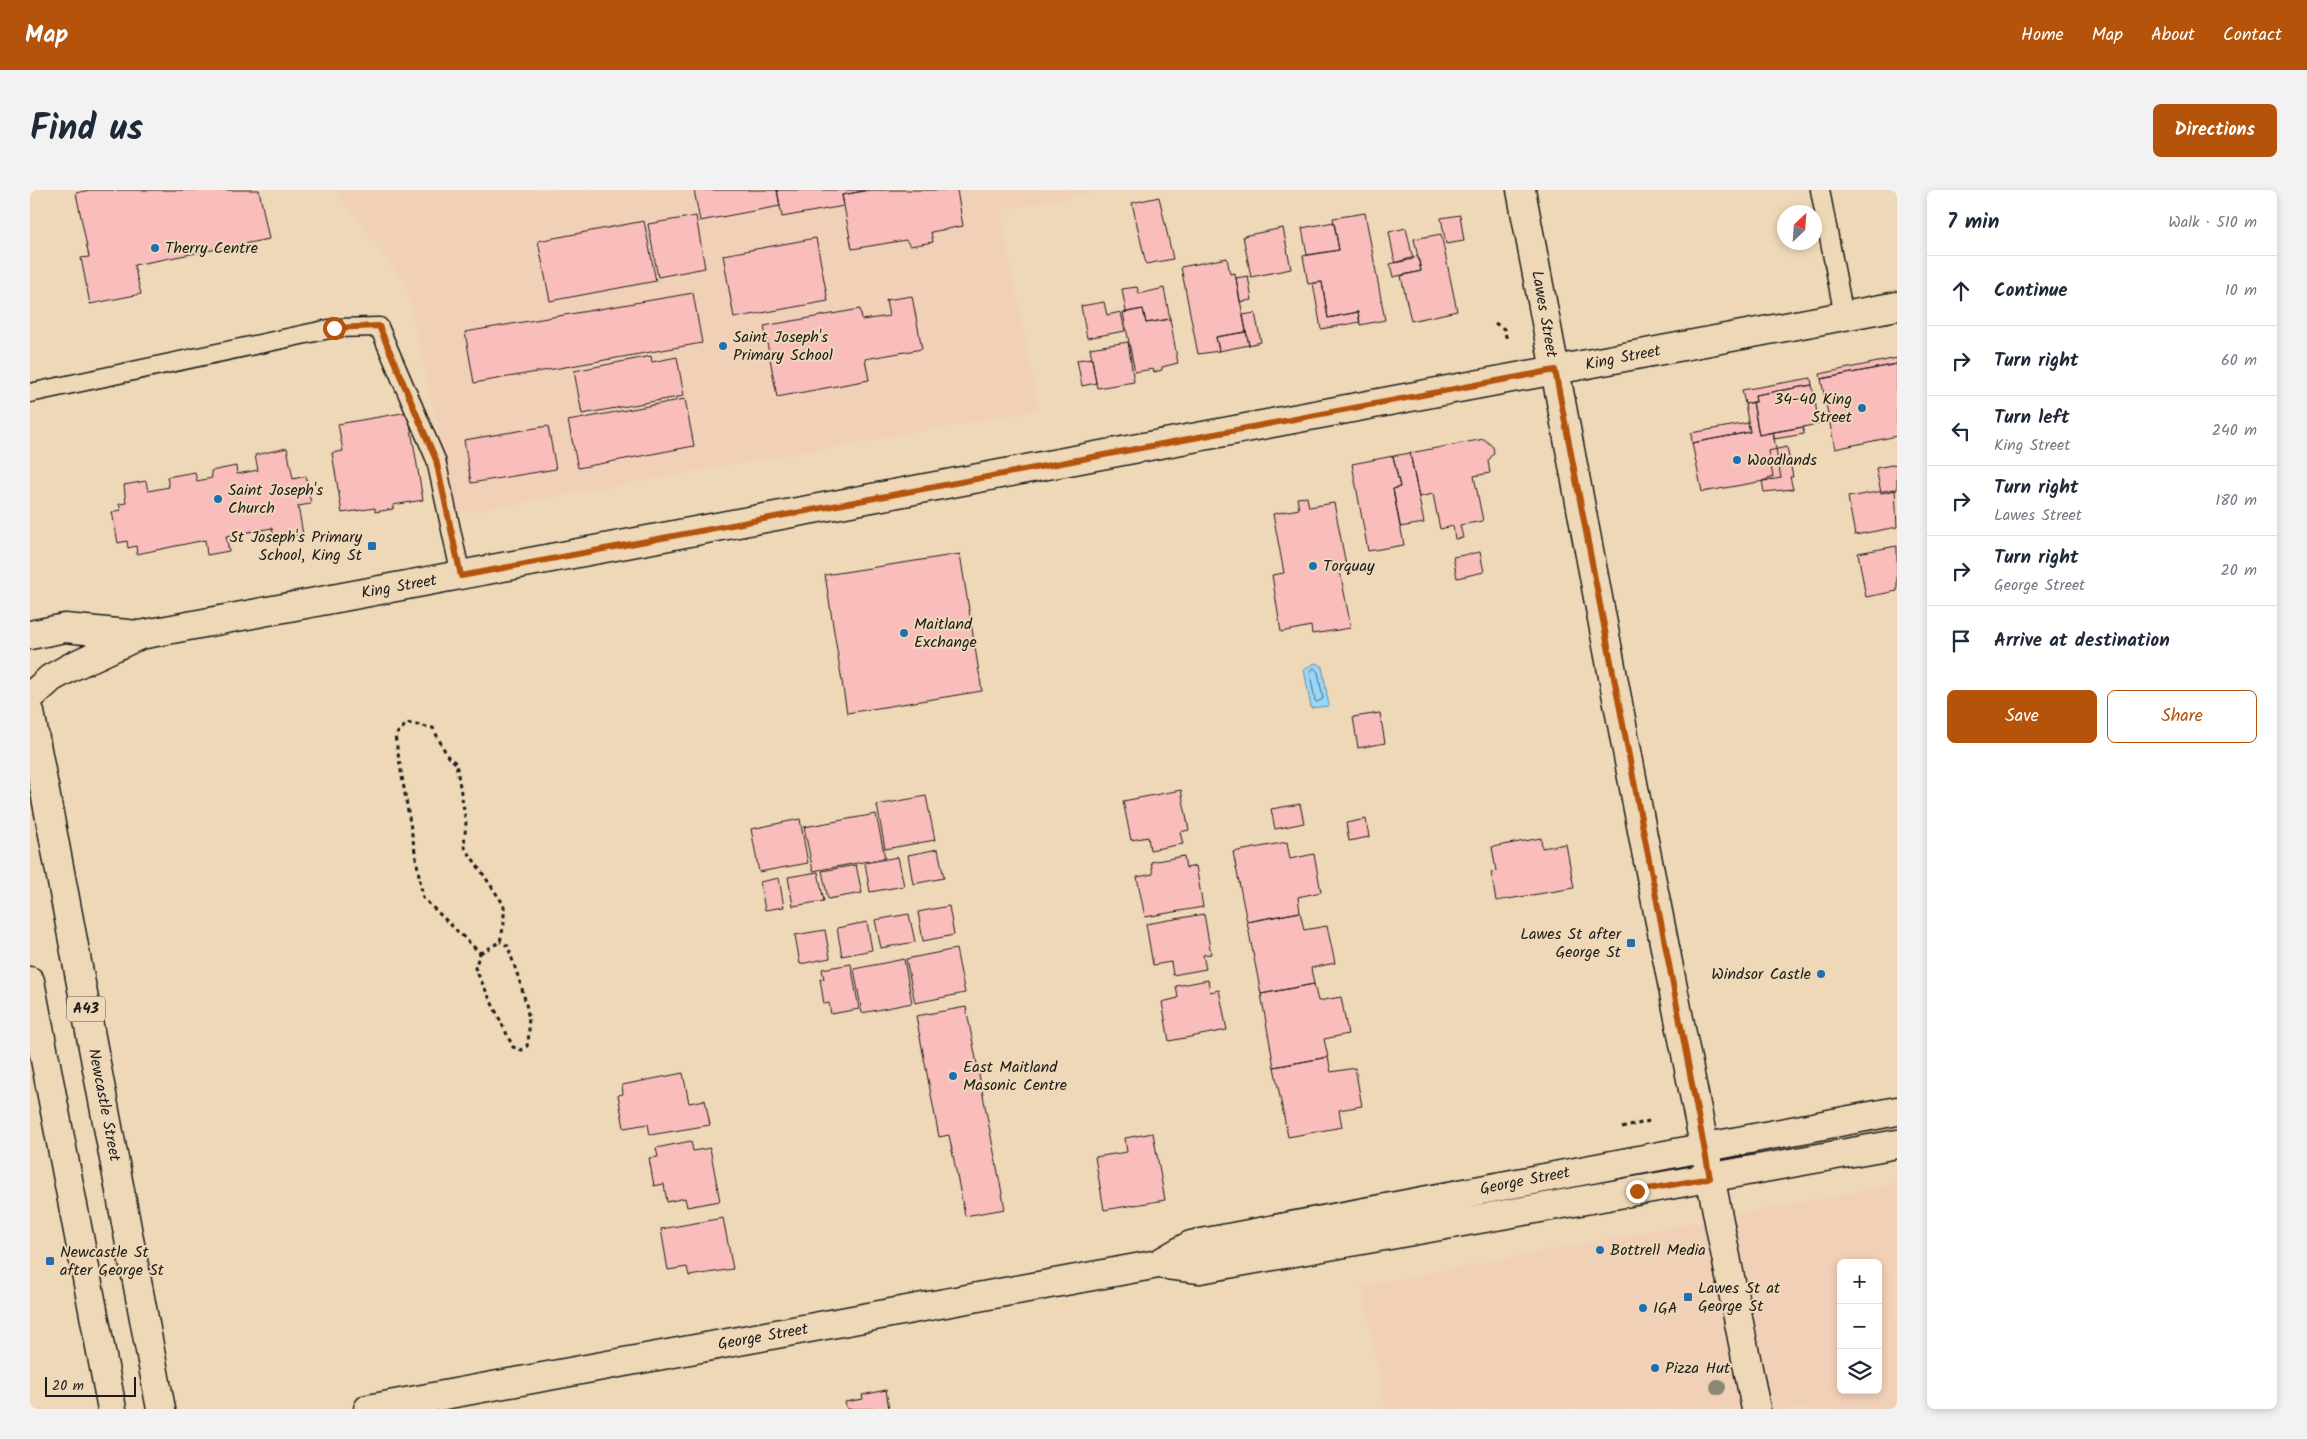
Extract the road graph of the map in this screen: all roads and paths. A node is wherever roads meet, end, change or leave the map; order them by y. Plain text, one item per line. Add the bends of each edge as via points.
1 (1521, 190) edge
2 (1820, 190) edge
3 (1897, 306) edge
4 (1844, 316) junction
5 (1495, 323) dead end
6 (1507, 340) dead end
7 (1555, 370) junction
8 (30, 393) edge
9 (461, 576) junction
10 (30, 635) edge
11 (140, 636) junction
12 (30, 697) edge
13 (30, 712) edge
14 (500, 942) junction
15 (480, 953) junction
16 (30, 981) edge
17 (1897, 1111) edge
18 (1653, 1120) dead end
19 (1622, 1128) dead end
20 (1897, 1144) edge
21 (1704, 1146) junction
22 (1710, 1178) junction
23 (1158, 1264) junction
24 (112, 1409) edge
25 (161, 1409) edge
26 (368, 1409) edge
27 (1756, 1409) edge

1 - 7 main road, Lawes Street
2 - 4 lane
3 - 4 main road, King Street
4 - 7 main road, King Street
5 - 6 path via 1504,330
7 - 9 main road, King Street
7 - 21 main road, Lawes Street
8 - 9 lane via 334,328 379,326 436,460
9 - 11 main road, King Street
10 - 11 main road, King Street via 65,628
11 - 12 main road, King Street via 51,678
13 - 25 main road, Newcastle Street / A43
14 - 15 path
14 - 15 path via 508,946 531,1032 527,1046 522,1050 513,1047 475,968
14 - 15 path via 504,905 464,846 466,822 456,763 448,757 433,728 407,723 395,736 423,898
16 - 24 main road
17 - 21 main road, George Street
18 - 19 path
20 - 22 main road, George Street
21 - 22 main road, Lawes Street
21 - 23 main road, George Street via 1191,1245
22 - 23 main road, George Street via 1200,1269
22 - 27 main road, Lawes Street
23 - 26 main road, George Street

